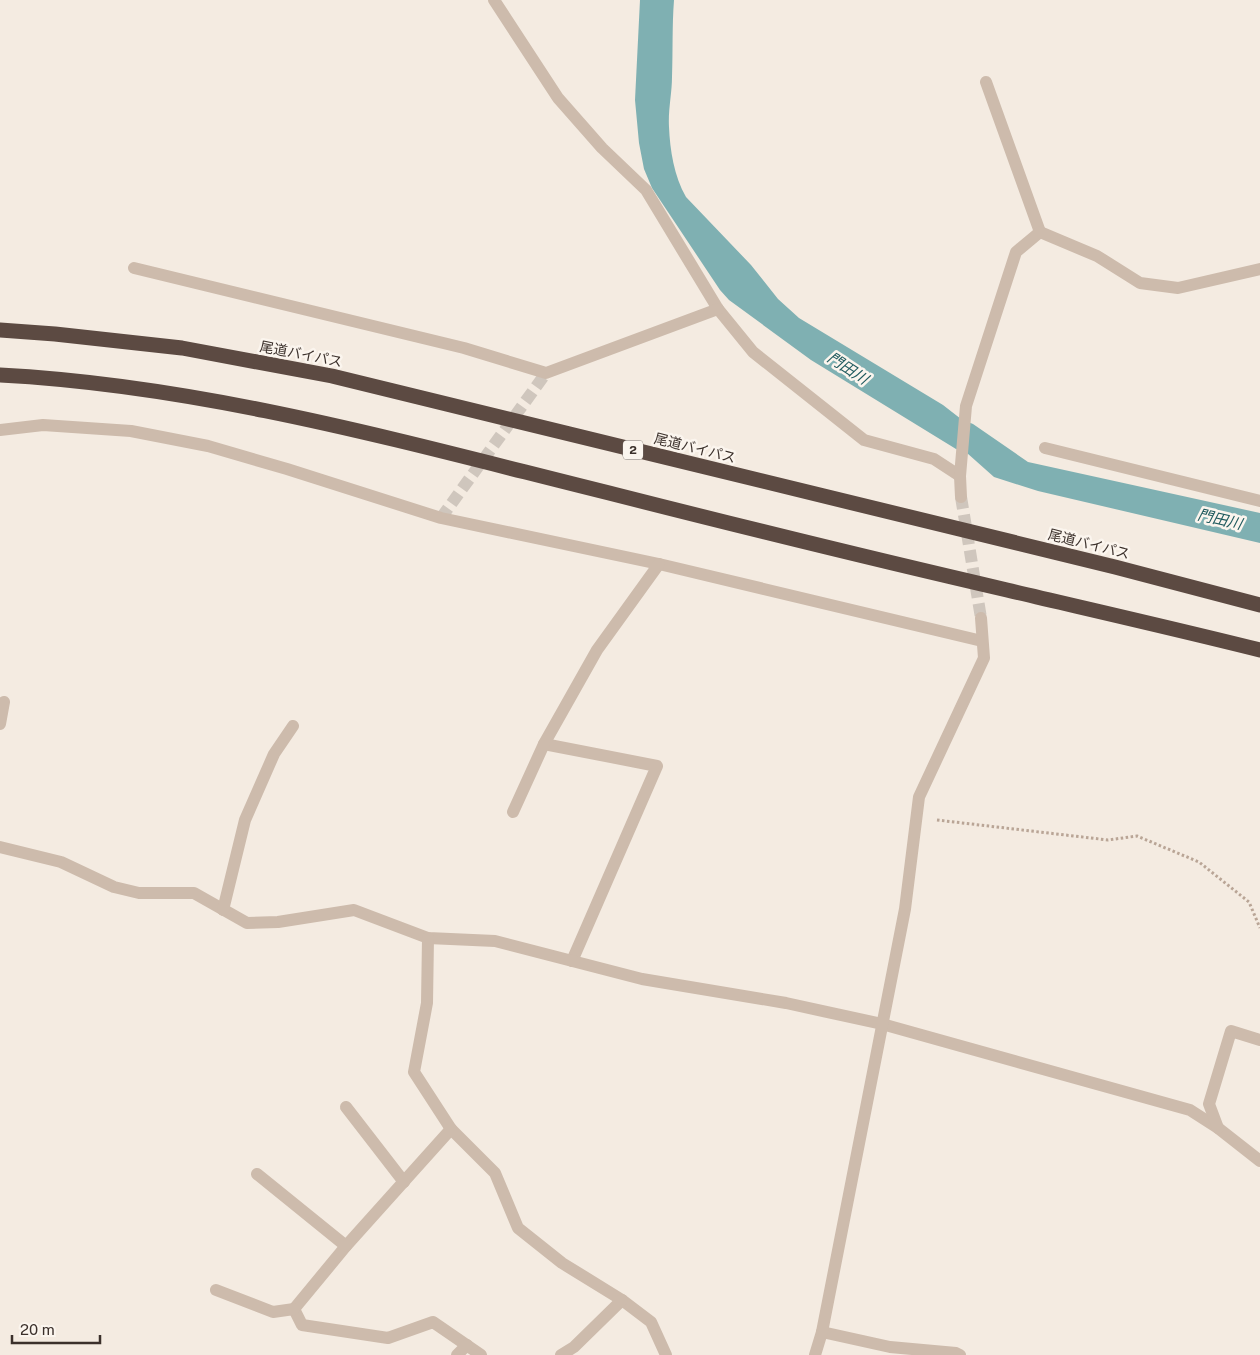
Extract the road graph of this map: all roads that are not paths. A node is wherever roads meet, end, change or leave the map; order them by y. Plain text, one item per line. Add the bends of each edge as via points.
1 (494, 0) edge
2 (986, 82) dead end
3 (1040, 232) junction
4 (134, 268) dead end
5 (1260, 269) edge
6 (718, 309) junction
7 (0, 330) edge
8 (0, 375) edge
9 (0, 430) edge
10 (1044, 448) dead end
11 (960, 476) junction
12 (961, 497) tunnel mouth
13 (1260, 501) edge
14 (659, 564) junction
15 (1260, 605) edge
16 (981, 618) tunnel mouth
17 (982, 641) junction
18 (1260, 650) edge
19 (4, 702) dead end
20 (0, 724) edge
21 (293, 726) dead end
22 (544, 744) junction
23 (512, 812) dead end
24 (0, 847) edge
25 (223, 910) junction
26 (428, 938) junction
27 (572, 961) junction
28 (882, 1024) junction
29 (1260, 1040) edge
30 (346, 1107) dead end
31 (1218, 1128) junction
32 (451, 1129) junction
33 (1260, 1160) edge
34 (257, 1174) dead end
35 (404, 1182) junction
36 (346, 1246) junction
37 (216, 1290) dead end
38 (622, 1300) junction
39 (294, 1308) junction
40 (822, 1332) junction
41 (467, 1345) junction
42 (457, 1355) edge
43 (481, 1355) edge
44 (560, 1355) edge
45 (666, 1355) edge
46 (815, 1355) edge
47 (960, 1355) edge

1 - 6 street via 558,98 602,148 646,190
2 - 3 street
3 - 5 street via 1097,256 1140,283 1178,288
3 - 11 street via 1016,252 966,406
4 - 6 street via 464,348 546,372
6 - 11 street via 753,352 864,440 934,459
7 - 15 highway, 尾道バイパス / 2 via 182,348 332,376
8 - 18 highway via 174,394 320,423
9 - 14 street via 44,425 131,431 208,446 441,518
10 - 13 street
11 - 12 street
14 - 17 street
14 - 22 street via 597,650
16 - 17 street
17 - 28 street via 984,658 919,797 905,909
19 - 20 street
21 - 25 street via 274,754 245,820
22 - 23 street
22 - 27 street via 657,766
24 - 25 street via 61,862 114,887 139,893 194,893
25 - 26 street via 247,923 278,922 354,910
26 - 27 street via 496,941
26 - 32 street via 427,1003 414,1072
27 - 28 street via 642,979
28 - 31 street via 1190,1110
28 - 40 street
29 - 31 street via 1231,1031 1209,1104
30 - 35 street
31 - 33 street
32 - 35 street
32 - 38 street via 495,1173 518,1228 562,1263
34 - 36 street
35 - 36 street
36 - 39 street
37 - 39 street via 273,1312
38 - 44 street via 574,1347
38 - 45 street via 650,1322
39 - 41 street via 302,1325 388,1338 433,1322
40 - 46 street
40 - 47 street via 890,1347 956,1352
41 - 42 street
41 - 43 street

